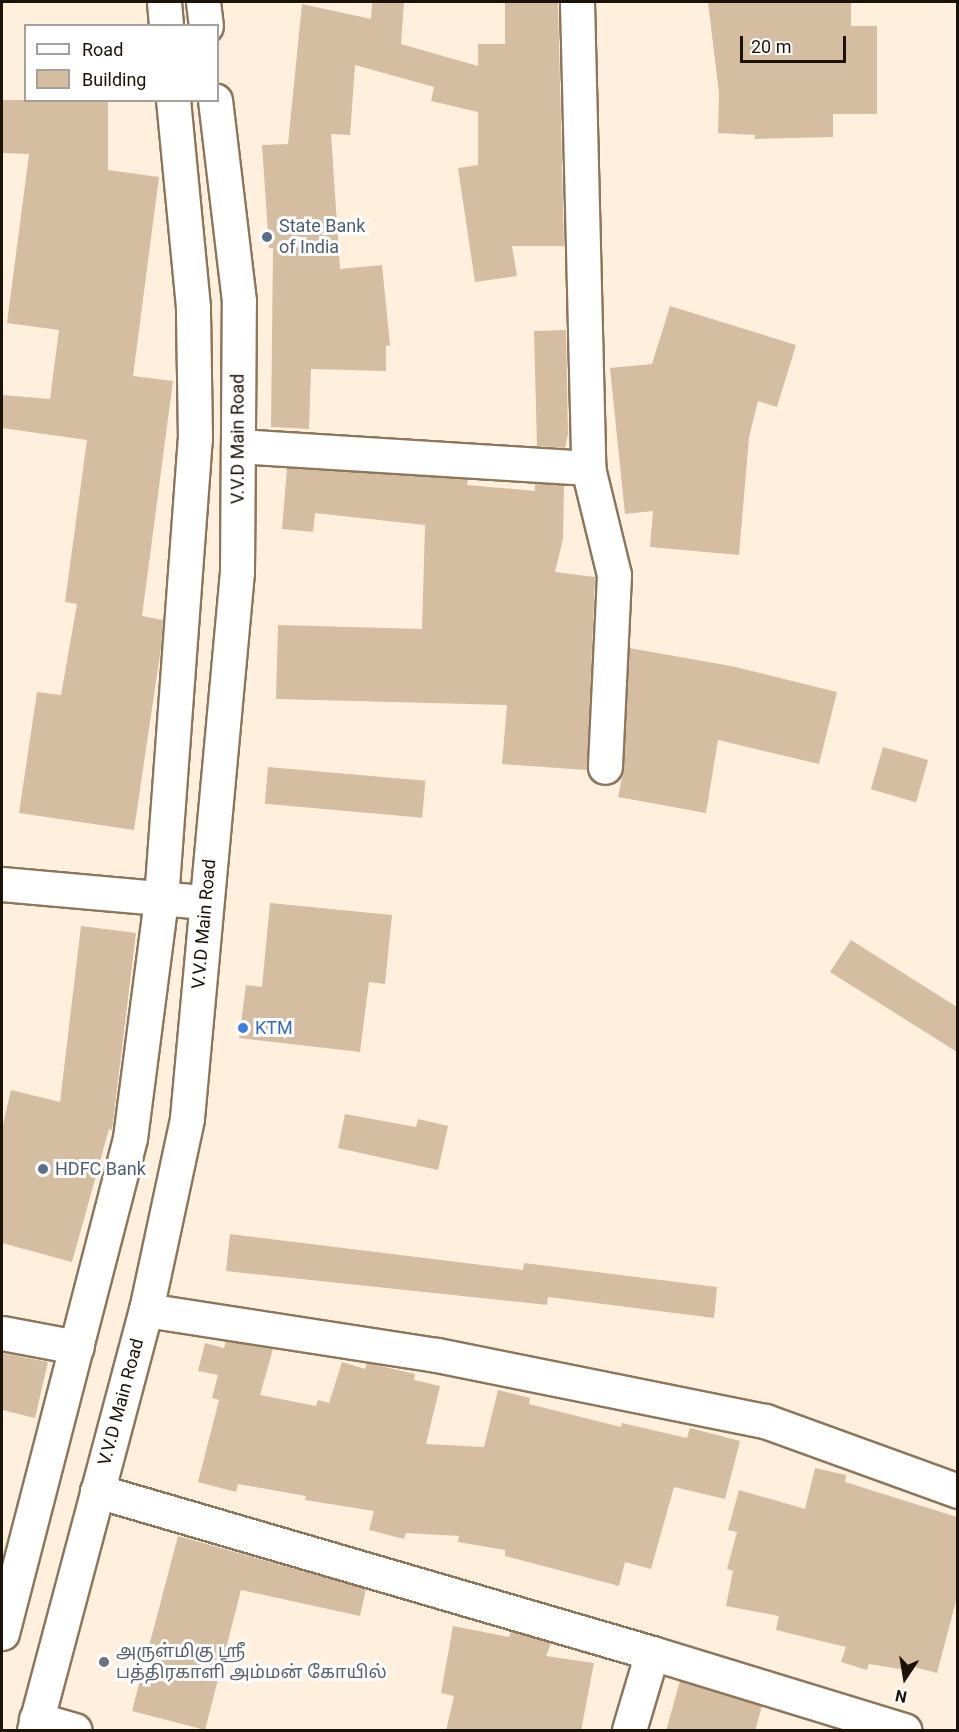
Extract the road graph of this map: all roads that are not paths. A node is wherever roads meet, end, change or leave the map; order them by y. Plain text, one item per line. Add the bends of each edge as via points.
1 (164, 2) edge
2 (203, 2) edge
3 (577, 2) edge
4 (166, 24) edge
5 (206, 24) edge
6 (173, 102) edge
7 (215, 102) edge
8 (195, 439) junction
9 (238, 446) junction
10 (588, 468) junction
11 (604, 767) dead end
12 (2, 885) edge
13 (161, 898) junction
14 (205, 902) junction
15 (146, 1310) junction
16 (2, 1333) edge
17 (77, 1347) junction
18 (97, 1491) junction
19 (957, 1491) edge
20 (2, 1633) edge
21 (652, 1653) junction
22 (35, 1725) edge
23 (74, 1731) edge
24 (629, 1731) edge
25 (904, 1731) edge

1 - 4 main road
2 - 5 main road
3 - 10 main road
6 - 8 main road via 193,307
7 - 9 main road, V.V.D Main Road via 239,301
8 - 9 main road
8 - 13 main road
9 - 10 main road
9 - 14 main road, V.V.D Main Road via 237,572
10 - 11 main road via 614,575
12 - 13 main road
13 - 14 main road
13 - 17 main road via 130,1138
14 - 15 main road, V.V.D Main Road via 187,1118
15 - 18 main road, V.V.D Main Road
15 - 19 main road via 437,1355 765,1421
16 - 17 main road
17 - 20 main road
18 - 21 main road
18 - 22 main road, V.V.D Main Road
21 - 24 main road
21 - 25 main road
22 - 23 main road

